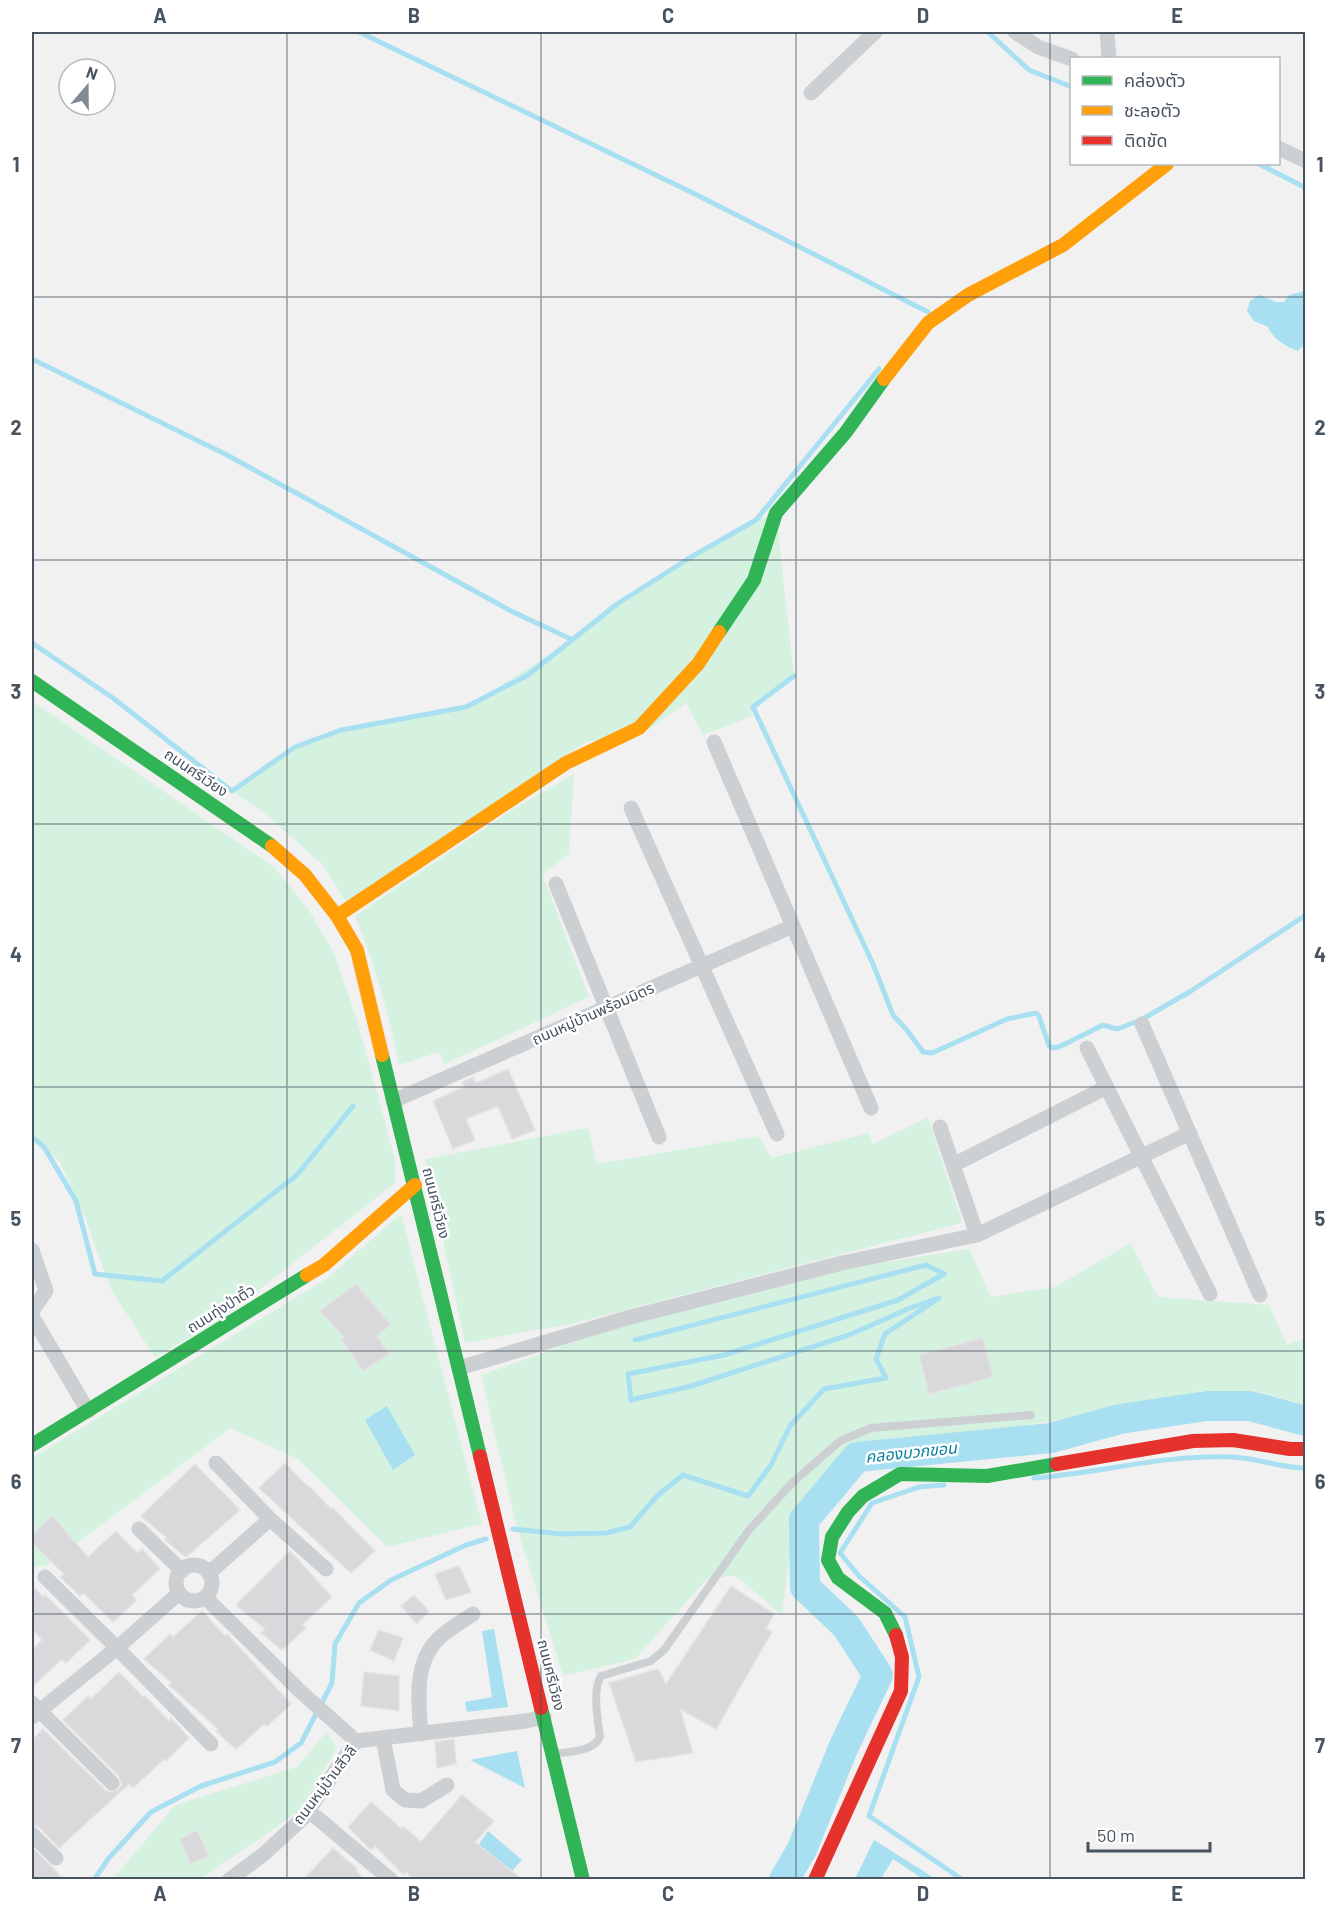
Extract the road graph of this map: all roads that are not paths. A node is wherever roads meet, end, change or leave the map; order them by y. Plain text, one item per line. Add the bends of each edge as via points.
1 (875, 32) edge
2 (1015, 32) edge
3 (1107, 32) edge
4 (1109, 57) edge
5 (1070, 59) edge
6 (811, 93) dead end
7 (1280, 149) edge
8 (1305, 161) edge
9 (1166, 165) edge
10 (32, 681) edge
11 (714, 742) dead end
12 (631, 808) dead end
13 (556, 884) dead end
14 (337, 916) junction
15 (793, 926) junction
16 (702, 966) junction
17 (606, 1008) junction
18 (1142, 1024) dead end
19 (1087, 1048) dead end
20 (1107, 1087) junction
21 (393, 1101) junction
22 (871, 1108) dead end
23 (940, 1127) dead end
24 (1190, 1133) junction
25 (777, 1134) dead end
26 (659, 1137) dead end
27 (1142, 1157) junction
28 (953, 1165) junction
29 (415, 1185) junction
30 (977, 1235) junction
31 (32, 1250) edge
32 (1210, 1294) dead end
33 (1260, 1295) dead end
34 (32, 1313) edge
35 (459, 1368) junction
36 (88, 1411) junction
37 (1031, 1415) dead end
38 (32, 1445) edge
39 (1305, 1449) edge
40 (216, 1462) dead end
41 (270, 1519) junction
42 (139, 1529) dead end
43 (326, 1569) dead end
44 (182, 1571) junction
45 (209, 1573) junction
46 (45, 1577) dead end
47 (179, 1593) junction
48 (205, 1597) junction
49 (473, 1614) dead end
50 (117, 1648) junction
51 (34, 1710) edge
52 (544, 1717) junction
53 (421, 1734) junction
54 (383, 1738) junction
55 (356, 1742) junction
56 (211, 1744) dead end
57 (553, 1754) junction
58 (112, 1783) dead end
59 (447, 1785) dead end
60 (309, 1811) junction
61 (32, 1834) edge
62 (56, 1858) dead end
63 (230, 1879) edge
64 (391, 1880) edge
65 (583, 1880) edge
66 (815, 1880) edge

1 - 6 street
2 - 5 street via 1038,47
3 - 4 street
7 - 8 street
9 - 14 street via 1063,245 968,295 928,323 846,432 776,513 754,580 698,664 639,728 566,763
10 - 14 street, ถนนศรีเวียง via 267,842 306,875
11 - 15 street
12 - 16 street
13 - 17 street
14 - 21 street, ถนนศรีเวียง via 357,950
15 - 16 street, ถนนหมู่บ้านพร้อมมิตร
15 - 22 street
16 - 17 street, ถนนหมู่บ้านพร้อมมิตร
16 - 25 street
17 - 21 street, ถนนหมู่บ้านพร้อมมิตร
17 - 26 street
18 - 24 street
19 - 20 street
20 - 27 street
20 - 28 street
21 - 29 street, ถนนศรีเวียง
23 - 28 street
24 - 27 street
24 - 33 street
27 - 30 street
27 - 32 street
28 - 30 street
29 - 35 street, ถนนศรีเวียง
29 - 36 street, ถนนทุ่งป่าติ้ว via 324,1265
30 - 35 street via 830,1265 627,1318
31 - 34 street via 46,1291
34 - 36 street
35 - 52 street, ถนนศรีเวียง
36 - 38 street, ถนนทุ่งป่าติ้ว
37 - 57 lane via 871,1428 840,1441 749,1530 664,1650 651,1661 601,1676 596,1690 598,1742 591,1747
39 - 66 street via 1233,1440 1193,1442 987,1476 900,1474 863,1497 832,1537 828,1560 838,1578 885,1613 902,1657 901,1690
40 - 41 street
41 - 43 street
41 - 45 street
42 - 44 street
44 - 45 street via 199,1566
44 - 47 street via 177,1582
45 - 48 street via 212,1585
46 - 50 street
47 - 48 street via 196,1601
47 - 50 street
48 - 55 street
49 - 53 street via 430,1648 421,1666
50 - 51 street
50 - 56 street
51 - 58 street
52 - 53 street, ถนนหมู่บ้านสีวลี
52 - 57 street, ถนนศรีเวียง
53 - 54 street, ถนนหมู่บ้านสีวลี
54 - 55 street, ถนนหมู่บ้านสีวลี
54 - 59 street via 393,1790 405,1800 421,1801
55 - 60 street, ถนนหมู่บ้านสีวลี
57 - 65 street, ถนนศรีเวียง
60 - 63 street, ถนนหมู่บ้านสีวลี via 265,1853
60 - 64 street
61 - 62 street

